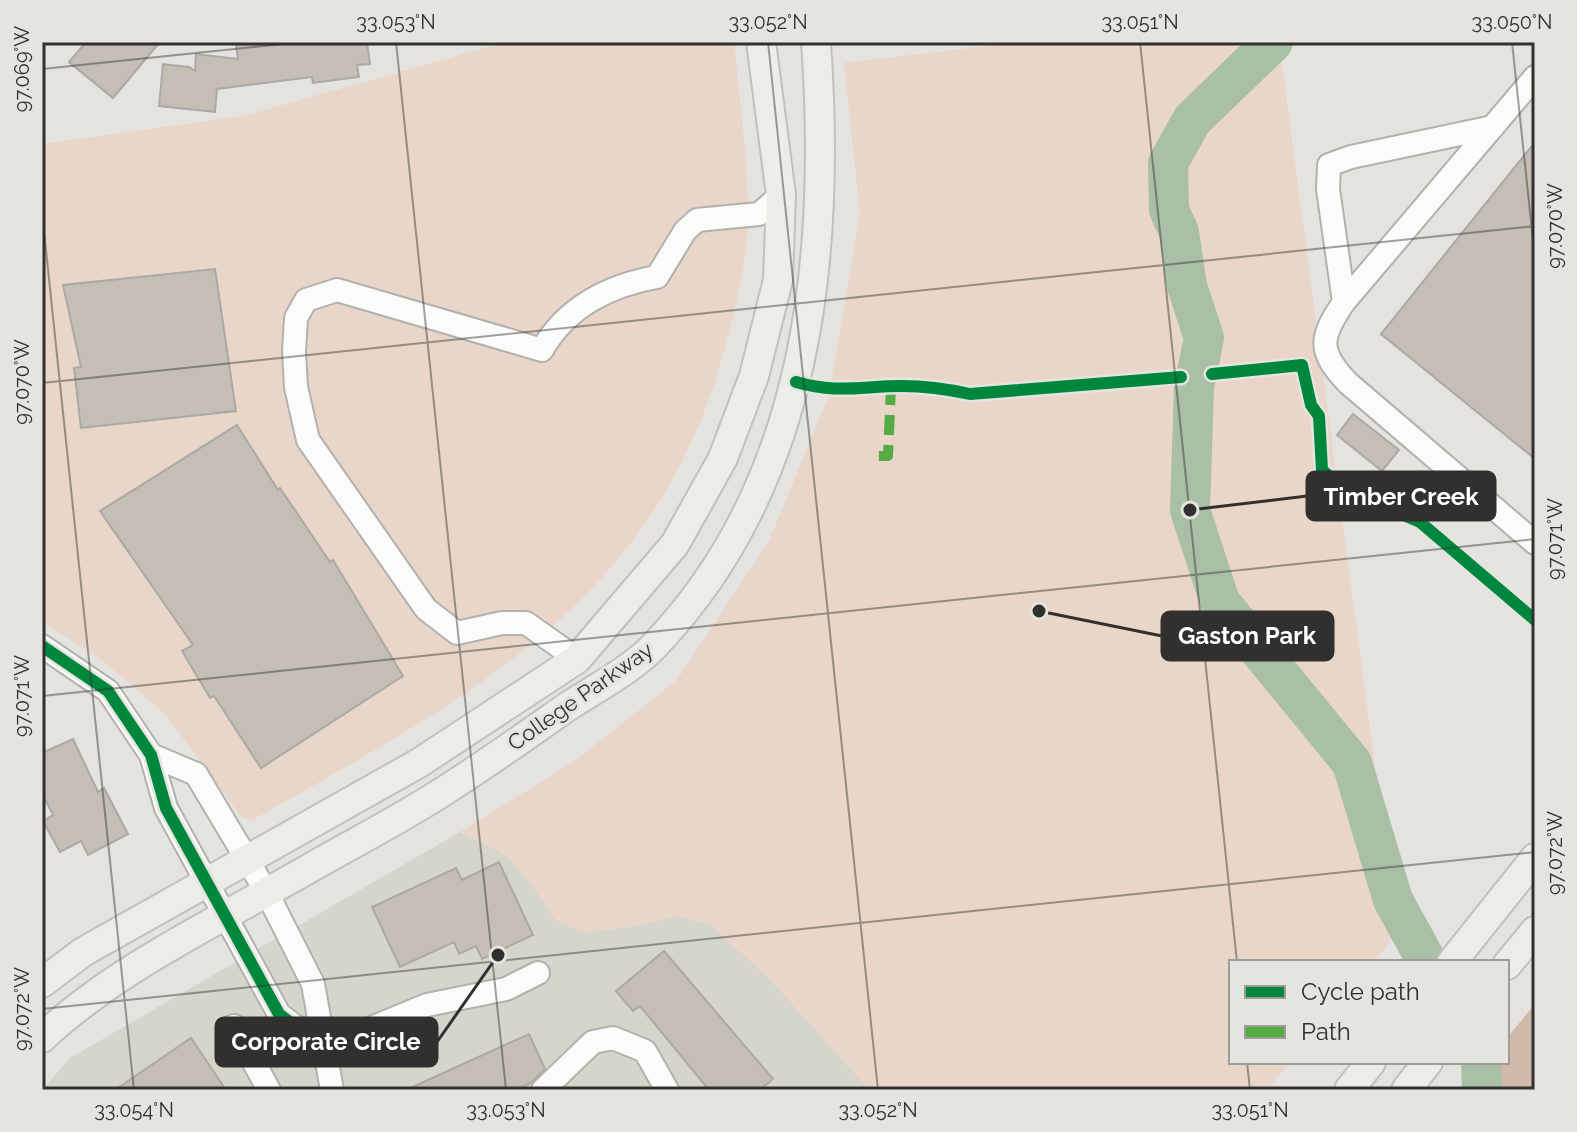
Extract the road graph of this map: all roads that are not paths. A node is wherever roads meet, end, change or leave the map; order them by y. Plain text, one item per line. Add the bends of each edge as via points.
1 (761, 42) edge
2 (816, 42) edge
3 (1535, 77) edge
4 (1493, 127) junction
5 (821, 191) junction
6 (781, 195) junction
7 (1344, 302) junction
8 (1535, 543) edge
9 (42, 646) edge
10 (577, 659) junction
11 (600, 685) junction
12 (151, 755) junction
13 (246, 858) junction
14 (1535, 858) edge
15 (205, 881) junction
16 (267, 893) junction
17 (224, 917) junction
18 (1535, 931) edge
19 (1454, 960) edge
20 (1509, 963) edge
21 (538, 973) dead end
22 (42, 983) edge
23 (234, 1026) dead end
24 (42, 1038) edge
25 (323, 1048) junction
26 (1369, 1064) edge
27 (1426, 1064) edge
28 (269, 1090) edge
29 (332, 1090) edge
30 (543, 1090) edge
31 (667, 1090) edge
32 (1349, 1090) edge
33 (1406, 1090) edge

1 - 6 main road, College Parkway
2 - 5 main road, College Parkway
3 - 4 street
4 - 7 street
4 - 7 street via 1329,165
5 - 6 main road
5 - 11 main road, College Parkway via 800,371 762,486 710,579 654,646
6 - 10 main road, College Parkway via 778,280 754,376 723,458 675,544
6 - 10 street via 759,214 697,220 657,277 606,290 552,332 542,350 337,290 306,300 296,318 296,387 308,440 426,609 457,633 526,623
7 - 8 street via 1326,330 1329,363
9 - 12 street via 108,691
10 - 11 main road
10 - 13 main road, College Parkway via 419,763
11 - 16 main road, College Parkway via 446,790
12 - 13 street via 196,774
12 - 15 street via 166,808
13 - 15 main road, College Parkway
13 - 16 street
14 - 19 main road
15 - 17 street
15 - 22 main road, College Parkway via 83,952
16 - 17 main road, College Parkway
16 - 25 street via 313,984
17 - 24 main road, College Parkway via 114,982
17 - 25 street via 279,1014
18 - 20 main road
21 - 25 street via 506,989 427,1005
23 - 28 street
25 - 29 street
26 - 32 main road
27 - 33 main road
30 - 31 street via 593,1042 613,1038 645,1051

